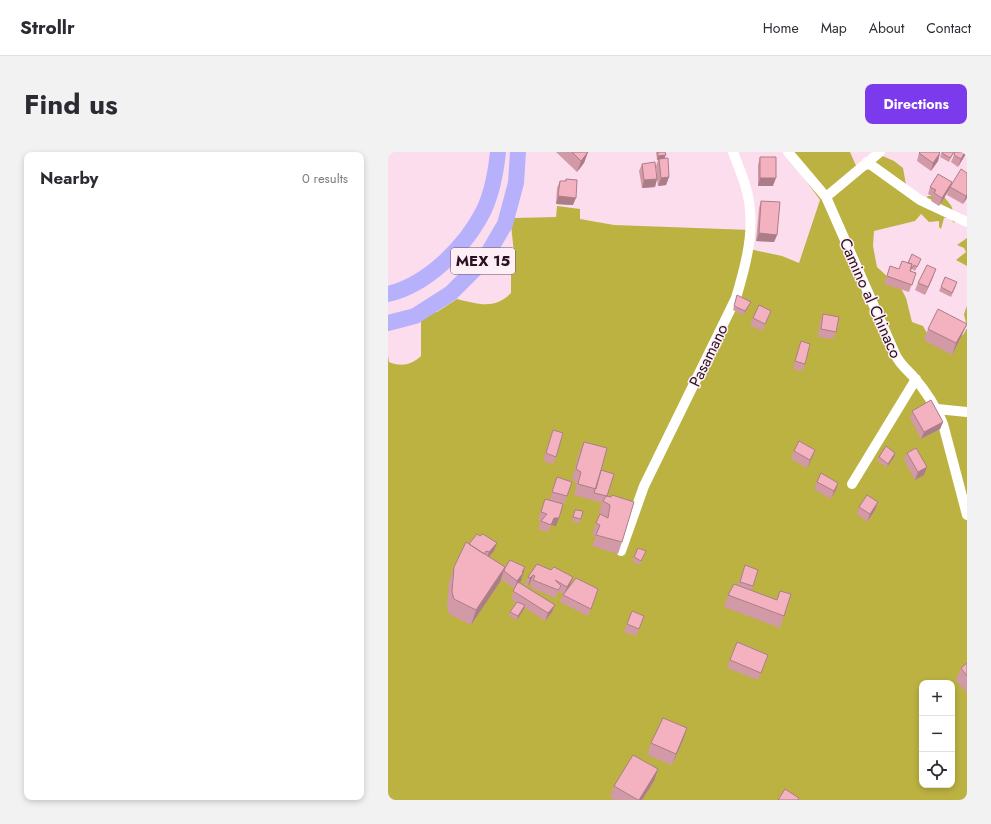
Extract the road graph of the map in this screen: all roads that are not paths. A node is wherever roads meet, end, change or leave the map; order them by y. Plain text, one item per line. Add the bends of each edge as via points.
1 (498, 152) edge
2 (518, 152) edge
3 (733, 152) edge
4 (788, 152) edge
5 (880, 152) edge
6 (868, 162) junction
7 (826, 197) junction
8 (967, 222) edge
9 (388, 294) edge
10 (388, 323) edge
11 (916, 379) junction
12 (938, 409) junction
13 (967, 412) edge
14 (852, 484) dead end
15 (967, 515) edge
16 (621, 551) edge

1 - 9 main road, MEX 15 via 496,172 484,211 457,250 404,291
2 - 10 main road, MEX 15 via 516,183 505,224 484,260 450,293 415,316
3 - 16 street, Pasamano via 750,211 750,230 736,298 644,486
4 - 7 street, Camino al Chinaco
5 - 6 street
6 - 7 street
6 - 8 street via 920,200
7 - 11 street, Camino al Chinaco via 896,356 901,365
11 - 12 street, Camino al Chinaco
11 - 14 street
12 - 13 street
12 - 15 street, Camino al Chinaco

